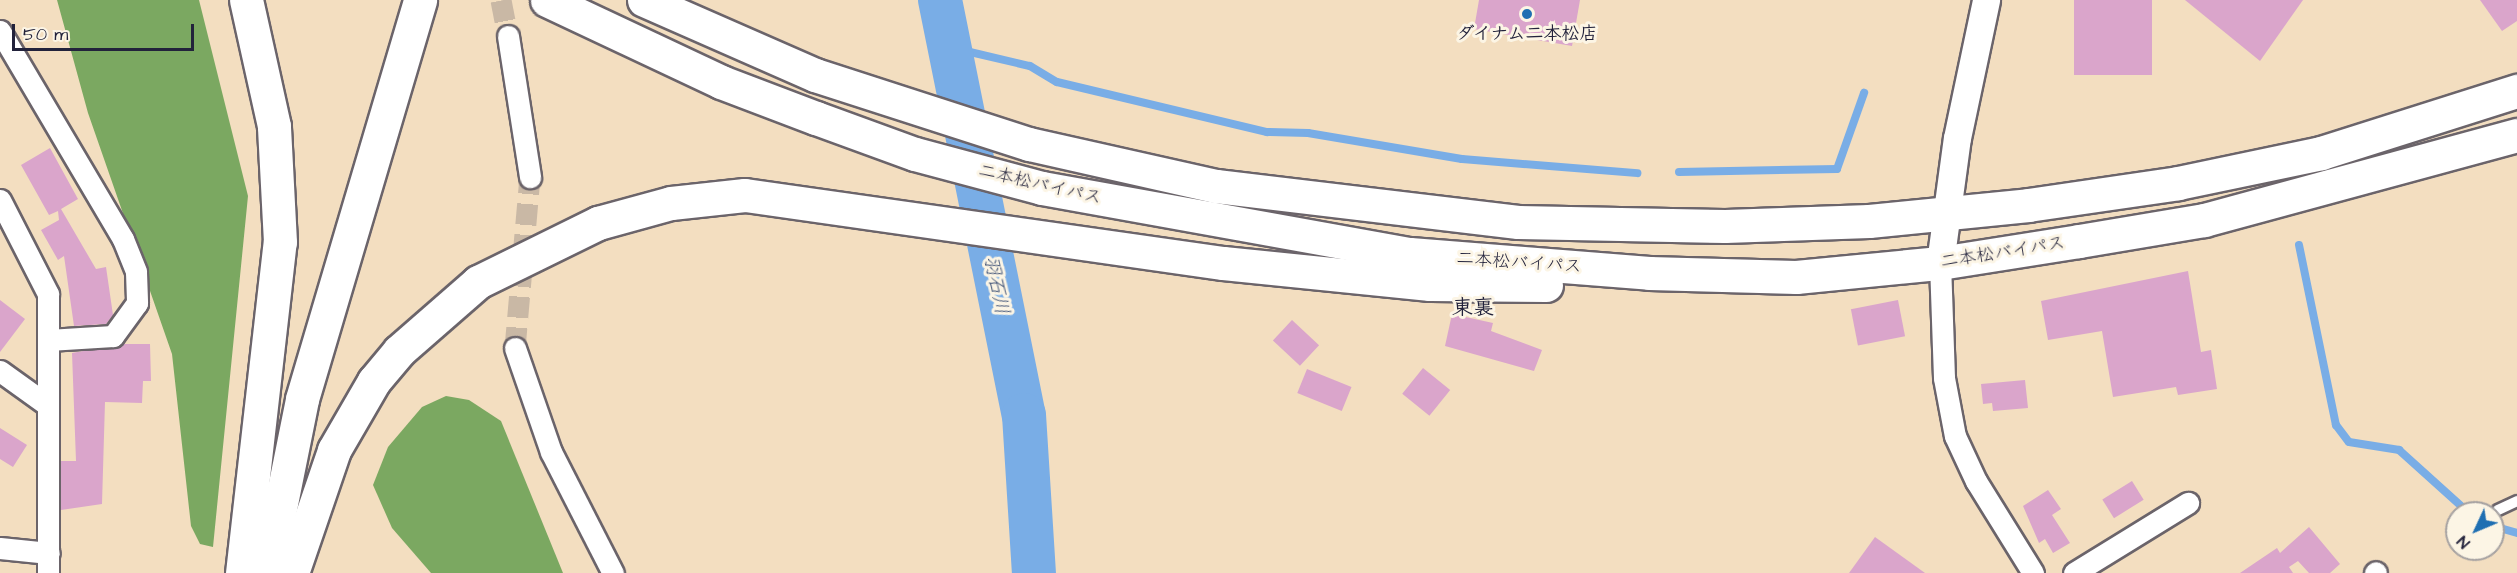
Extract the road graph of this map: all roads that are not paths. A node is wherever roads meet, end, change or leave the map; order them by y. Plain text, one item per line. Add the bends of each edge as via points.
1 (246, 0) edge
2 (397, 0) edge
3 (420, 0) edge
4 (547, 0) edge
5 (644, 0) edge
6 (1986, 0) edge
7 (0, 31) edge
8 (508, 36) tunnel mouth
9 (2517, 90) edge
10 (380, 98) junction
11 (2517, 135) edge
12 (530, 177) tunnel mouth
13 (0, 201) edge
14 (1944, 214) junction
15 (1940, 263) junction
16 (1796, 277) junction
17 (48, 340) junction
18 (515, 348) tunnel mouth
19 (0, 371) edge
20 (46, 404) junction
21 (2188, 502) dead end
22 (0, 548) edge
23 (49, 563) edge
24 (242, 573) edge
25 (255, 573) edge
26 (267, 573) edge
27 (292, 573) edge
28 (613, 573) edge
29 (2033, 573) edge
30 (2074, 573) edge

1 - 24 highway via 274,126 280,242
2 - 10 highway
3 - 10 highway
4 - 16 highway, 二本松バイパス via 721,82 915,154 1042,188 1410,254 1649,273
5 - 14 highway, 二本松バイパス via 804,71 923,114 1029,144 1216,186 1518,222 1725,226
6 - 14 street
7 - 17 street via 123,239 136,272 137,303 113,336
8 - 12 street
9 - 14 highway, 二本松バイパス via 2321,153 2189,181
10 - 25 highway via 290,381
10 - 26 highway via 302,399
11 - 15 highway, 二本松バイパス via 2204,220
13 - 17 street via 42,278
14 - 15 street
15 - 16 highway, 二本松バイパス
15 - 29 street via 1944,378 1955,436 1976,482
16 - 27 highway via 1710,285 1430,284 1223,263 745,195 671,203 598,223 478,282 399,351 374,381 334,450
17 - 20 street
18 - 28 street via 551,452
19 - 20 street
20 - 23 street
21 - 30 street
22 - 23 street

